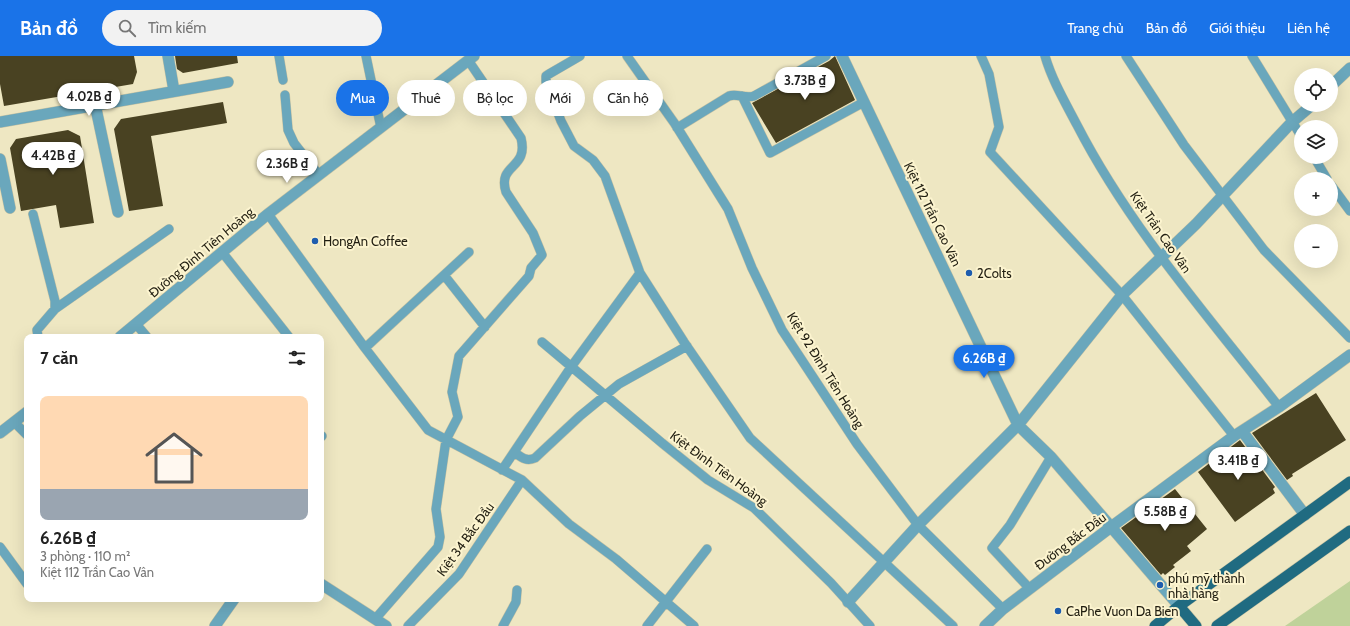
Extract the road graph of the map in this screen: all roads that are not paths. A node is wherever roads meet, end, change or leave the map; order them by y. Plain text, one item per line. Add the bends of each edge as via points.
1 (168, 56) edge
2 (279, 56) edge
3 (366, 56) edge
4 (580, 56) edge
5 (627, 56) edge
6 (826, 56) edge
7 (842, 56) edge
8 (981, 56) edge
9 (1045, 56) edge
10 (1126, 56) edge
11 (1252, 56) edge
12 (470, 57) edge
13 (1350, 68) edge
14 (1338, 79) edge
15 (283, 80) dead end
16 (228, 82) dead end
17 (174, 90) junction
18 (285, 95) dead end
19 (742, 96) junction
20 (864, 102) junction
21 (95, 104) junction
22 (1304, 112) edge
23 (0, 122) edge
24 (1292, 122) junction
25 (1294, 125) edge
26 (381, 128) junction
27 (678, 128) junction
28 (0, 159) edge
29 (319, 175) junction
30 (1222, 195) junction
31 (1338, 196) edge
32 (10, 208) dead end
33 (1350, 211) edge
34 (118, 212) dead end
35 (33, 214) dead end
36 (268, 214) junction
37 (169, 228) dead end
38 (222, 252) junction
39 (469, 252) dead end
40 (1162, 258) junction
41 (640, 273) junction
42 (444, 275) junction
43 (1122, 295) junction
44 (55, 309) junction
45 (136, 324) junction
46 (485, 327) junction
47 (38, 334) edge
48 (124, 334) edge
49 (144, 334) edge
50 (287, 334) edge
51 (1350, 338) edge
52 (542, 342) dead end
53 (687, 346) junction
54 (365, 348) junction
55 (1350, 355) edge
56 (571, 367) junction
57 (605, 395) junction
58 (1280, 407) junction
59 (24, 414) edge
60 (14, 422) junction
61 (1018, 425) junction
62 (24, 432) edge
63 (0, 434) edge
64 (1238, 434) junction
65 (446, 440) junction
66 (514, 452) junction
67 (1051, 456) junction
68 (502, 470) junction
69 (522, 480) junction
70 (1350, 482) edge
71 (1304, 515) junction
72 (918, 525) junction
73 (1111, 527) junction
74 (1350, 531) edge
75 (0, 547) edge
76 (707, 549) dead end
77 (884, 561) junction
78 (24, 580) edge
79 (324, 586) edge
80 (1030, 589) junction
81 (517, 590) dead end
82 (666, 600) junction
83 (232, 602) edge
84 (848, 602) junction
85 (1178, 606) junction
86 (1004, 609) junction
87 (376, 618) junction
88 (214, 626) edge
89 (386, 626) edge
90 (408, 626) edge
91 (503, 626) edge
92 (647, 626) edge
93 (694, 626) edge
94 (870, 626) edge
95 (953, 626) edge
96 (985, 626) edge
97 (1155, 626) edge
98 (1196, 626) edge
99 (1217, 626) edge

1 - 17 street
2 - 15 lane
3 - 26 lane
4 - 41 lane via 548,74 546,82 574,146 593,160 605,176
5 - 27 lane, Kiệt 92 Đinh Tiên Hoàng
6 - 19 lane via 754,96
7 - 20 street, Kiệt 112 Trần Cao Vân
8 - 43 lane via 989,74 999,127 990,152
9 - 40 lane, Kiệt Trần Cao Vân via 1050,74 1092,155
10 - 30 lane via 1184,145
11 - 24 lane
12 - 26 street, Đường Đinh Tiên Hoàng
12 - 46 lane via 521,138 521,158 506,174 504,186 533,233 542,255 531,268 529,276
13 - 14 street
16 - 17 street
17 - 21 street
18 - 29 lane via 290,137
19 - 20 lane via 770,153
19 - 27 lane via 729,96
20 - 61 street, Kiệt 112 Trần Cao Vân
21 - 23 street
21 - 34 street
22 - 24 street
24 - 25 lane
24 - 30 street
26 - 29 street, Đường Đinh Tiên Hoàng
27 - 72 lane, Kiệt 92 Đinh Tiên Hoàng via 728,209 752,268 782,330 857,444
28 - 32 street
29 - 36 street, Đường Đinh Tiên Hoàng
30 - 40 street
30 - 51 lane via 1264,250
31 - 33 lane
35 - 44 lane via 55,300
36 - 38 street, Đường Đinh Tiên Hoàng
36 - 54 lane
37 - 44 lane
38 - 45 street, Đường Đinh Tiên Hoàng
38 - 50 lane
39 - 42 lane
40 - 43 street
40 - 58 lane, Kiệt Trần Cao Vân
41 - 53 lane
41 - 56 lane
42 - 46 lane
42 - 54 lane
43 - 61 street
43 - 64 lane
44 - 47 lane via 37,330
45 - 48 street, Đường Đinh Tiên Hoàng
45 - 49 lane
46 - 65 lane via 459,356 452,392 458,417
52 - 56 lane, Kiệt Đinh Tiên Hoàng
53 - 57 lane via 633,375
53 - 77 lane via 750,438
54 - 65 lane via 428,430
55 - 58 street, Đường Bắc Đẩu
56 - 57 lane, Kiệt Đinh Tiên Hoàng
56 - 66 lane
57 - 66 lane via 535,458 526,460
57 - 84 lane, Kiệt Đinh Tiên Hoàng via 708,480 754,508
58 - 64 street, Đường Bắc Đẩu
59 - 60 street
60 - 62 lane
60 - 63 street
61 - 67 street, Kiệt 112 Trần Cao Vân
61 - 72 street
64 - 71 street
64 - 73 street, Đường Bắc Đẩu
65 - 68 lane
65 - 87 lane via 436,508 440,537 438,547
66 - 68 lane
67 - 73 street, Kiệt 112 Trần Cao Vân
67 - 80 lane via 1010,525 992,548
68 - 69 lane
69 - 82 lane via 570,524
69 - 90 lane, Kiệt 34 Bắc Đẩu via 459,574
70 - 71 main road
71 - 85 main road
72 - 77 street
72 - 86 lane, Kiệt 92 Đinh Tiên Hoàng
73 - 80 street, Đường Bắc Đẩu
73 - 85 street, Kiệt 112 Trần Cao Vân
74 - 99 main road
75 - 78 lane
76 - 82 lane
77 - 84 street
77 - 95 lane
79 - 87 street
80 - 86 street, Đường Bắc Đẩu
81 - 91 lane via 516,602
82 - 92 lane
82 - 93 lane
83 - 88 street
84 - 94 lane, Kiệt Đinh Tiên Hoàng
85 - 97 main road
85 - 98 main road
86 - 96 street, Đường Bắc Đẩu
87 - 89 street

